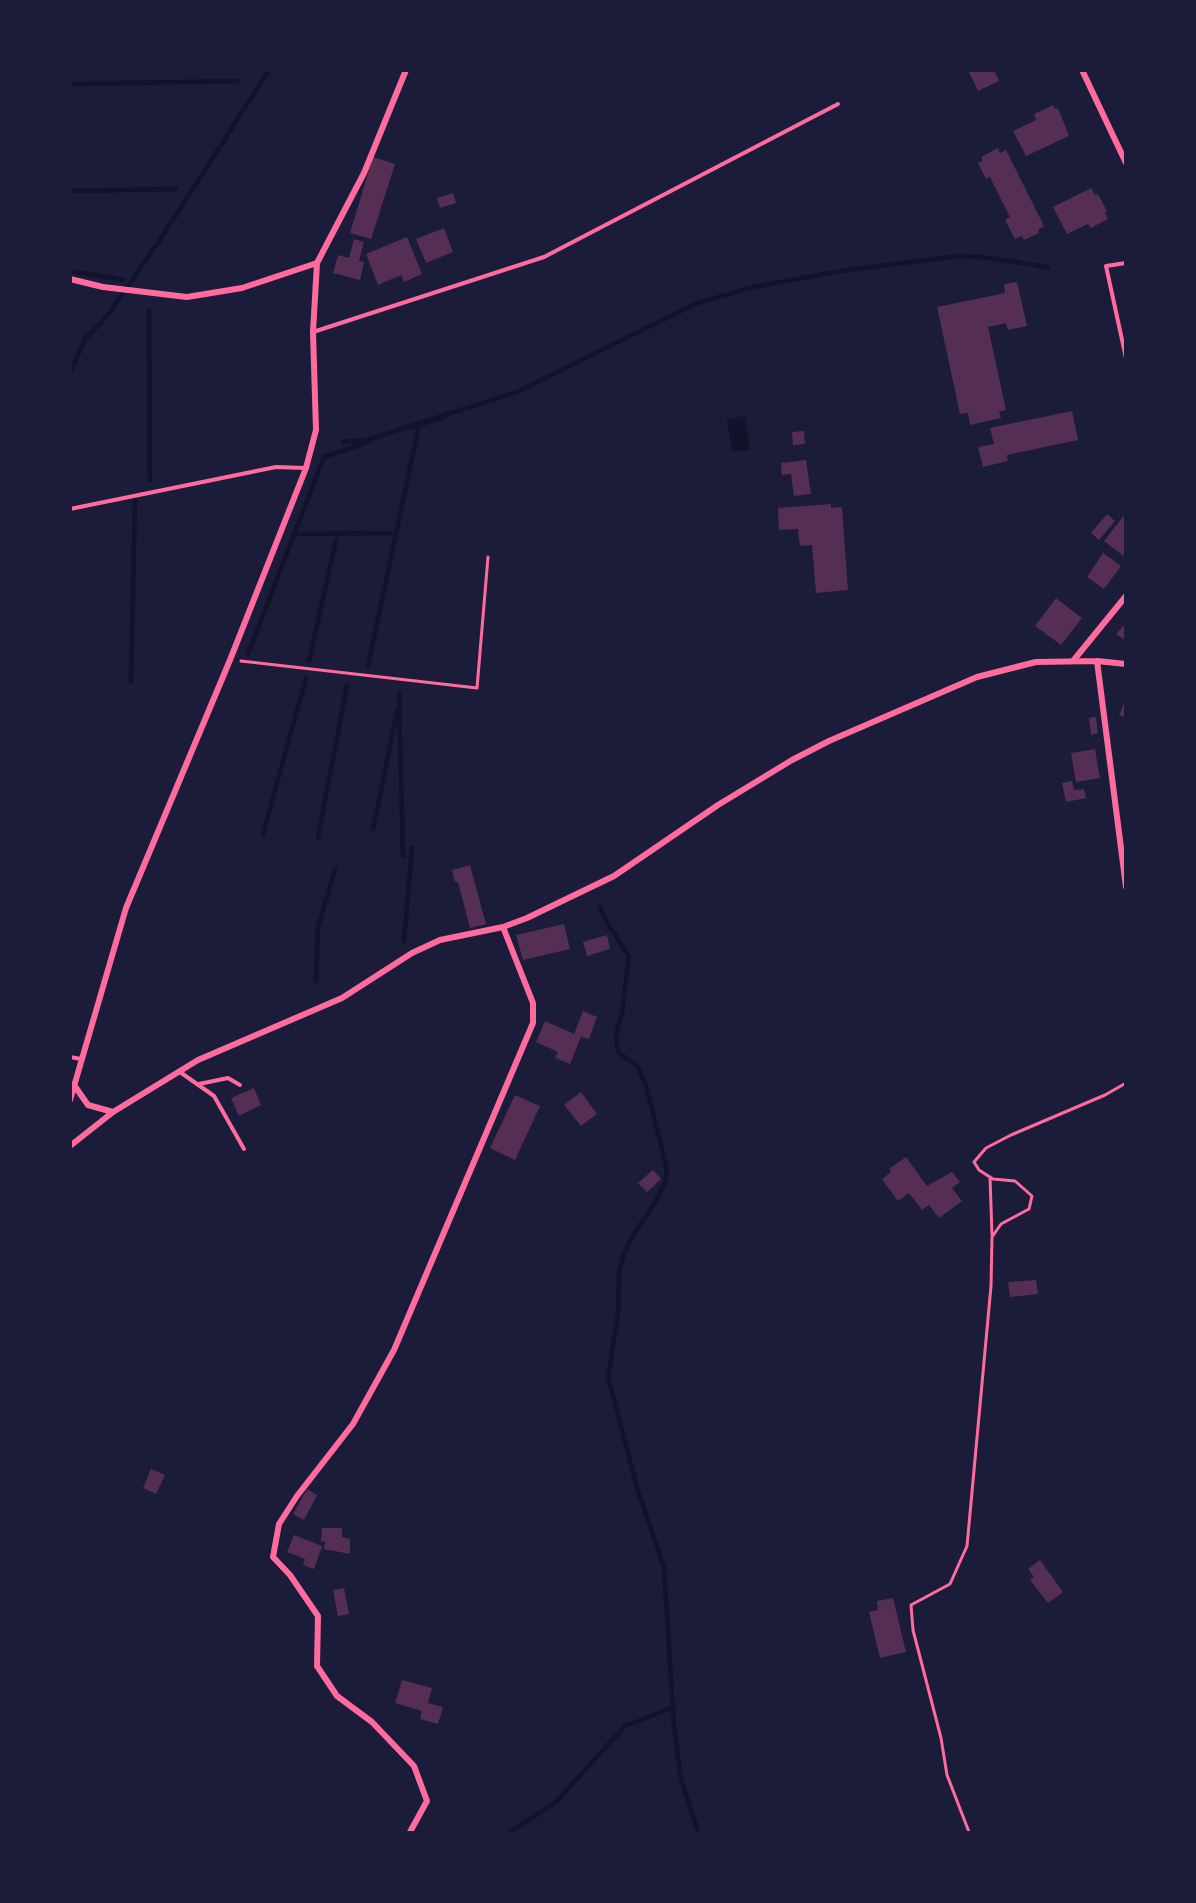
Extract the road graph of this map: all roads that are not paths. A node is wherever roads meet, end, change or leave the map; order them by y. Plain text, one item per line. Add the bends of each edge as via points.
1 (406, 70) edge
2 (1082, 70) edge
3 (838, 104) dead end
4 (1125, 163) edge
5 (1125, 262) edge
6 (317, 263) junction
7 (70, 279) edge
8 (314, 332) junction
9 (1125, 358) edge
10 (306, 468) junction
11 (70, 509) edge
12 (1125, 596) edge
13 (1073, 661) junction
14 (1097, 661) junction
15 (1125, 664) edge
16 (1125, 887) edge
17 (503, 927) junction
18 (70, 1057) edge
19 (81, 1059) junction
20 (179, 1071) junction
21 (74, 1085) junction
22 (198, 1085) junction
23 (240, 1085) dead end
24 (70, 1100) edge
25 (113, 1112) junction
26 (70, 1146) edge
27 (244, 1149) dead end
28 (411, 1833) edge

1 - 6 street via 364,173
2 - 4 street
3 - 8 lane via 544,257
5 - 9 lane via 1106,266
6 - 7 street via 242,288 187,297
6 - 8 street
8 - 10 street via 316,430
10 - 11 lane via 276,467
10 - 19 street via 126,908
12 - 13 street
13 - 14 street
13 - 17 street via 1036,662 977,677 829,741 718,805 614,876
14 - 15 street
14 - 16 street
17 - 20 street via 441,940 412,953 342,998
17 - 28 street via 533,1003 533,1023 394,1350 353,1424 279,1524 273,1557 318,1616 317,1666 337,1696 372,1722 414,1766 427,1802
18 - 19 lane
19 - 21 street
20 - 22 lane
20 - 25 street
21 - 24 street
21 - 25 street via 88,1105
22 - 23 lane via 228,1078
22 - 27 lane via 214,1096
25 - 26 street

